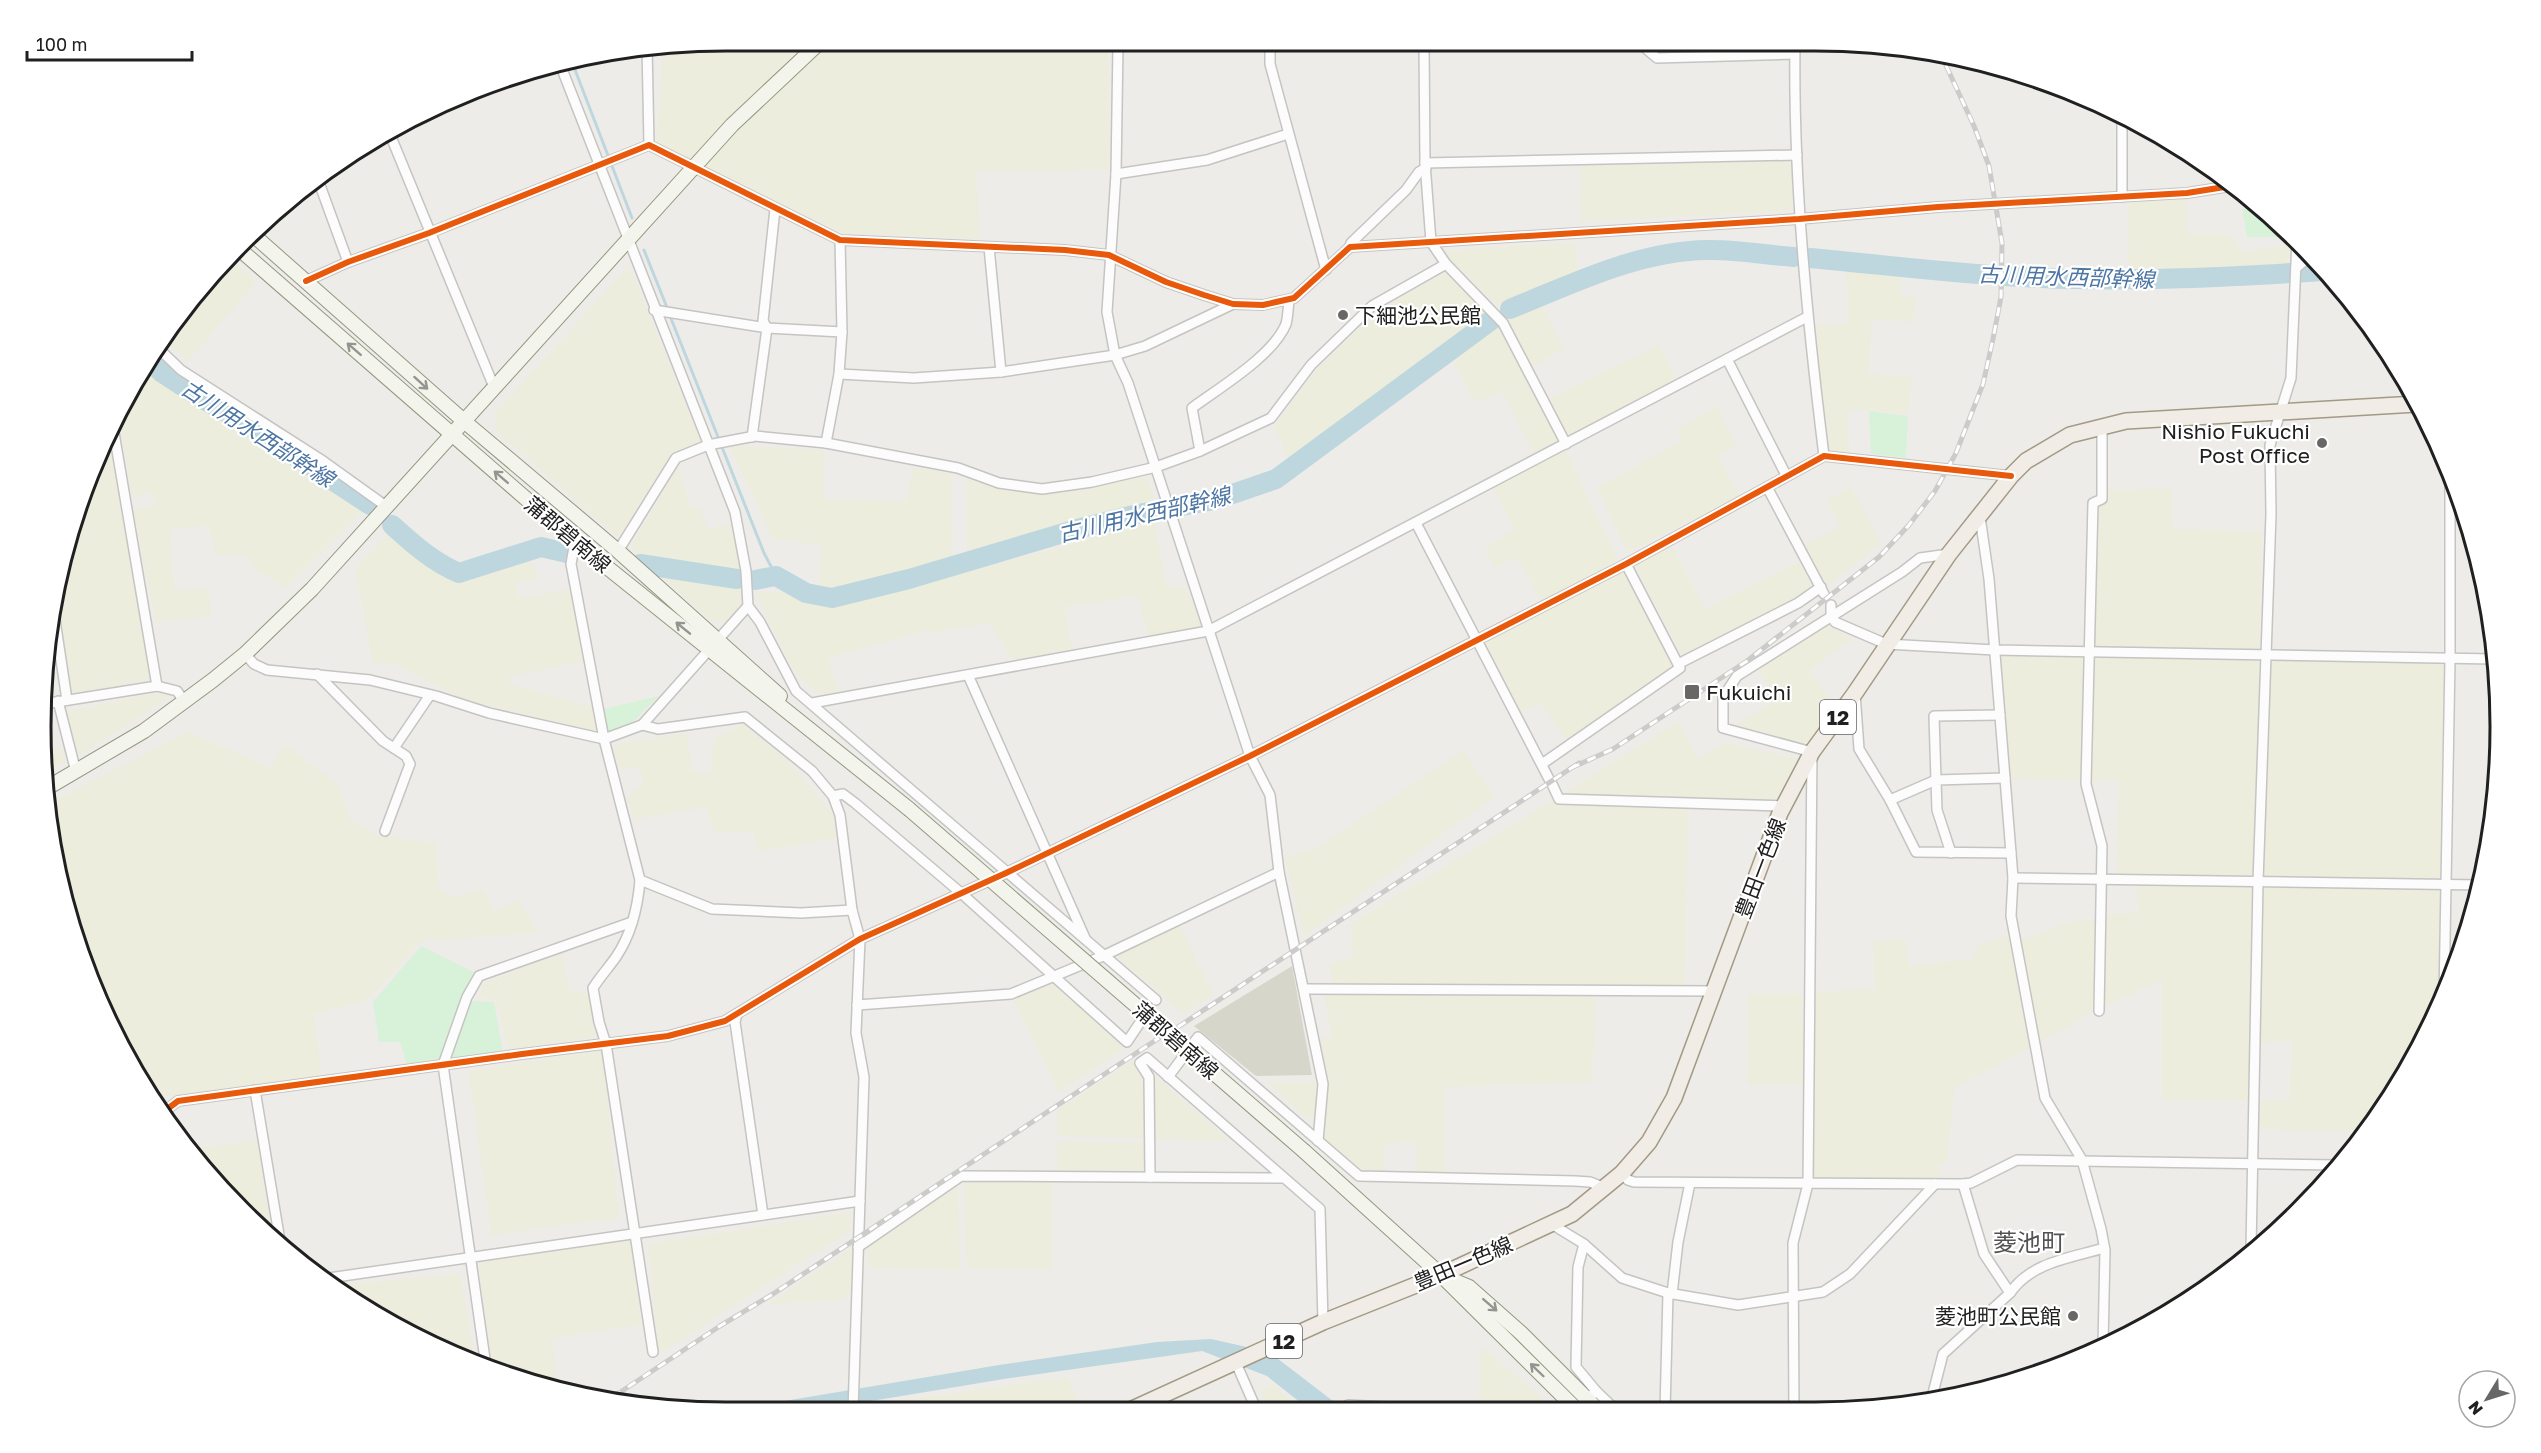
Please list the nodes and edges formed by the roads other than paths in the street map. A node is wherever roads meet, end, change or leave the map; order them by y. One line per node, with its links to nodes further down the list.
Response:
1 (811, 51): 16 (main road)
2 (1118, 51): 17 (street)
3 (1270, 51): 10 (street)
4 (1424, 51): 15 (street)
5 (1649, 51): 6 (street)
6 (1794, 54): 13 (street)
7 (647, 56): 12 (street)
8 (564, 71): 14 (street)
9 (2122, 126): 20 (street)
10 (1288, 134): 17 (street); 37 (street)
11 (392, 139): 23 (street)
12 (649, 145): 14 (street); 16 (street)
13 (1797, 155): 15 (street); 22 (street)
14 (605, 162): 23 (street); 26 (street)
15 (1425, 165): 27 (street); 29 (street)
16 (695, 168): 21 (street); 26 (main road)
17 (1116, 174): 32 (street)
18 (321, 187): 34 (street)
19 (2221, 188): 20 (street)
20 (2122, 197): 22 (street)
21 (776, 209): 25 (street); 43 (street)
22 (1799, 219): 27 (street); 42 (street)
23 (429, 233): 34 (street); 50 (street)
24 (259, 240): 38 (main road, 蒲郡碧南線)
25 (840, 240): 28 (street); 44 (street)
26 (628, 241): 41 (street); 50 (main road)
27 (1431, 242): 29 (street); 35 (street)
28 (989, 247): 32 (street); 48 (street)
29 (1350, 247): 37 (street)
30 (245, 254): 55 (main road, 蒲郡碧南線, one-way to 30)
31 (2296, 254): 36 (street)
32 (1109, 255): 40 (street); 46 (street)
33 (2304, 261): 36 (street)
34 (348, 262): 38 (street)
35 (1446, 264): 59 (street); 61 (street)
36 (2296, 268): 52 (street)
37 (1326, 270): 39 (street)
38 (306, 281): 53 (main road, 蒲郡碧南線, one-way to 53)
39 (1289, 301): 40 (street); 61 (street)
40 (1233, 304): 46 (street)
41 (657, 310): 43 (street); 60 (street)
42 (1807, 317): 47 (street); 62 (street)
43 (767, 328): 44 (street); 56 (street)
44 (842, 332): 49 (street)
45 (164, 353): 68 (street)
46 (1115, 355): 48 (street); 63 (street)
47 (1727, 359): 59 (street); 64 (street)
48 (1001, 372): 49 (street)
49 (839, 374): 58 (street)
50 (494, 387): 53 (main road)
51 (2408, 404): 52 (main road, 豊田一色線 / 12)
52 (2283, 412): 54 (main road, 豊田一色線 / 12); 86 (street)
53 (465, 422): 55 (main road); 72 (main road, 蒲郡碧南線)
54 (2102, 427): 65 (main road, 豊田一色線 / 12); 84 (street)
55 (453, 436): 68 (main road); 71 (main road, 蒲郡碧南線, one-way to 55)
56 (752, 437): 58 (street); 60 (street)
57 (115, 440): 92 (street)
58 (826, 443): 63 (street)
59 (1566, 444): 70 (street)
60 (711, 445): 72 (street); 76 (street)
61 (1200, 451): 63 (street)
62 (1824, 456): 64 (street); 65 (street)
63 (1156, 467): 78 (street)
64 (1786, 475): 66 (street)
65 (2012, 476): 69 (main road, 豊田一色線 / 12)
66 (1767, 487): 74 (street); 89 (street)
67 (2450, 498): 87 (street)
68 (387, 507): 85 (main road)
69 (1980, 517): 73 (main road, 豊田一色線 / 12); 83 (street)
70 (1416, 523): 78 (street); 80 (street)
71 (578, 544): 82 (main road, 蒲郡碧南線, one-way to 71); 101 (street)
72 (618, 551): 82 (main road, 蒲郡碧南線)
73 (1949, 554): 77 (street); 81 (main road, 豊田一色線 / 12)
74 (1626, 564): 80 (street); 89 (street)
75 (1831, 605): 77 (street)
76 (748, 606): 82 (street); 98 (street)
77 (1831, 616): 81 (street); 103 (street)
78 (1208, 630): 91 (street); 104 (street)
79 (57, 639): 95 (street)
80 (1478, 639): 104 (street); 105 (street)
81 (1886, 644): 83 (street); 93 (main road, 豊田一色線 / 12)
82 (714, 645): 100 (street); 167 (main road, 蒲郡碧南線, bridge)
83 (1995, 650): 84 (street); 99 (street)
84 (2088, 651): 86 (street); 120 (street)
85 (245, 654): 90 (street); 96 (main road)
86 (2266, 654): 87 (street); 122 (street)
87 (2450, 659): 88 (street); 123 (street)
88 (2486, 659)
89 (1678, 664): 105 (street)
90 (317, 674): 94 (street); 102 (street)
91 (968, 675): 98 (street); 114 (street)
92 (157, 686): 95 (street); 96 (street)
93 (1855, 693): 103 (main road, 豊田一色線 / 12); 111 (street)
94 (430, 695): 101 (street); 102 (street)
95 (63, 700): 97 (street); 106 (street)
96 (184, 701): 106 (main road)
97 (52, 702)
98 (812, 703): 118 (street)
99 (2000, 715): 107 (street); 108 (street)
100 (642, 725): 101 (street); 110 (street)
101 (604, 739): 121 (street)
102 (394, 748): 113 (street)
103 (1812, 752): 112 (main road, 豊田一色線 / 12); 153 (street)
104 (1250, 756): 114 (street); 117 (street)
105 (1542, 764): 112 (street)
106 (76, 772): 109 (main road)
107 (2005, 778): 108 (street); 116 (street)
108 (1936, 780): 111 (street); 115 (street)
109 (53, 784)
110 (833, 796): 125 (street); 126 (street)
111 (1890, 800): 115 (street)
112 (1784, 807): 134 (main road, 豊田一色線 / 12)
113 (385, 831)
114 (1047, 853): 118 (street); 129 (street)
115 (1951, 853): 116 (street)
116 (2011, 854): 119 (street)
117 (1279, 872): 130 (street); 133 (street)
118 (1006, 873): 125 (street); 129 (street)
119 (2013, 878): 120 (street); 146 (street)
120 (2100, 879): 122 (street); 137 (street)
121 (640, 880): 126 (street); 127 (street)
122 (2258, 882): 123 (street); 147 (street)
123 (2446, 885): 124 (street); 131 (street)
124 (2471, 885)
125 (961, 893): 128 (street); 132 (street)
126 (852, 910): 128 (street)
127 (632, 922): 140 (street); 141 (street)
128 (860, 939): 136 (street); 138 (street)
129 (1086, 941): 130 (street)
130 (1103, 956): 132 (street); 135 (street)
131 (2444, 970)
132 (1056, 976): 136 (street); 139 (street)
133 (1304, 989): 134 (street); 145 (street)
134 (1714, 991): 149 (main road, 豊田一色線 / 12)
135 (1156, 1000)
136 (857, 1005): 157 (street)
137 (2099, 1011)
138 (737, 1014): 140 (street); 158 (street)
139 (1141, 1021)
140 (606, 1044): 141 (street); 161 (street)
141 (443, 1065): 143 (street); 166 (street)
142 (1168, 1077): 145 (street); 150 (street); 151 (street)
143 (255, 1090): 144 (street); 160 (street)
144 (169, 1108)
145 (1318, 1141): 156 (street)
146 (2082, 1160): 147 (street); 155 (street); 165 (street)
147 (2253, 1164): 148 (street); 162 (street)
148 (2328, 1165)
149 (1622, 1173): 152 (street); 156 (main road, 豊田一色線 / 12)
150 (1150, 1177): 151 (street); 164 (street)
151 (1283, 1178): 172 (street)
152 (1690, 1184): 153 (street); 169 (street)
153 (1808, 1184): 154 (street); 171 (street)
154 (1935, 1184): 155 (street); 171 (street)
155 (1963, 1184): 170 (street)
156 (1605, 1188): 159 (main road, 豊田一色線 / 12)
157 (860, 1201): 158 (street); 164 (street)
158 (763, 1215): 161 (street)
159 (1553, 1225): 163 (street); 167 (main road, 豊田一色線 / 12)
160 (278, 1232)
161 (634, 1234): 166 (street); 174 (street)
162 (2251, 1241)
163 (1584, 1244): 169 (street); 178 (street)
164 (858, 1247): 179 (street)
165 (2104, 1248): 170 (street); 173 (street)
166 (471, 1256): 168 (street); 175 (street)
167 (1441, 1275): 172 (main road, 豊田一色線 / 12); 178 (main road, 蒲郡碧南線, one-way to 178); 182 (main road, 蒲郡碧南線, one-way to 167)
168 (335, 1277)
169 (1670, 1293): 171 (street); 186 (street)
170 (2010, 1293): 177 (street)
171 (1793, 1297): 187 (street)
172 (1323, 1322): 176 (main road, 豊田一色線 / 12)
173 (2103, 1337)
174 (653, 1352)
175 (485, 1357)
176 (1236, 1363): 180 (main road, 豊田一色線 / 12); 181 (street)
177 (1934, 1391)
178 (1593, 1395): 183 (street); 184 (main road, 蒲郡碧南線); 185 (street)
179 (853, 1402)
180 (1148, 1402)
181 (1253, 1402)
182 (1569, 1402)
183 (1586, 1402)
184 (1596, 1402)
185 (1604, 1402)
186 (1665, 1402)
187 (1794, 1402)

